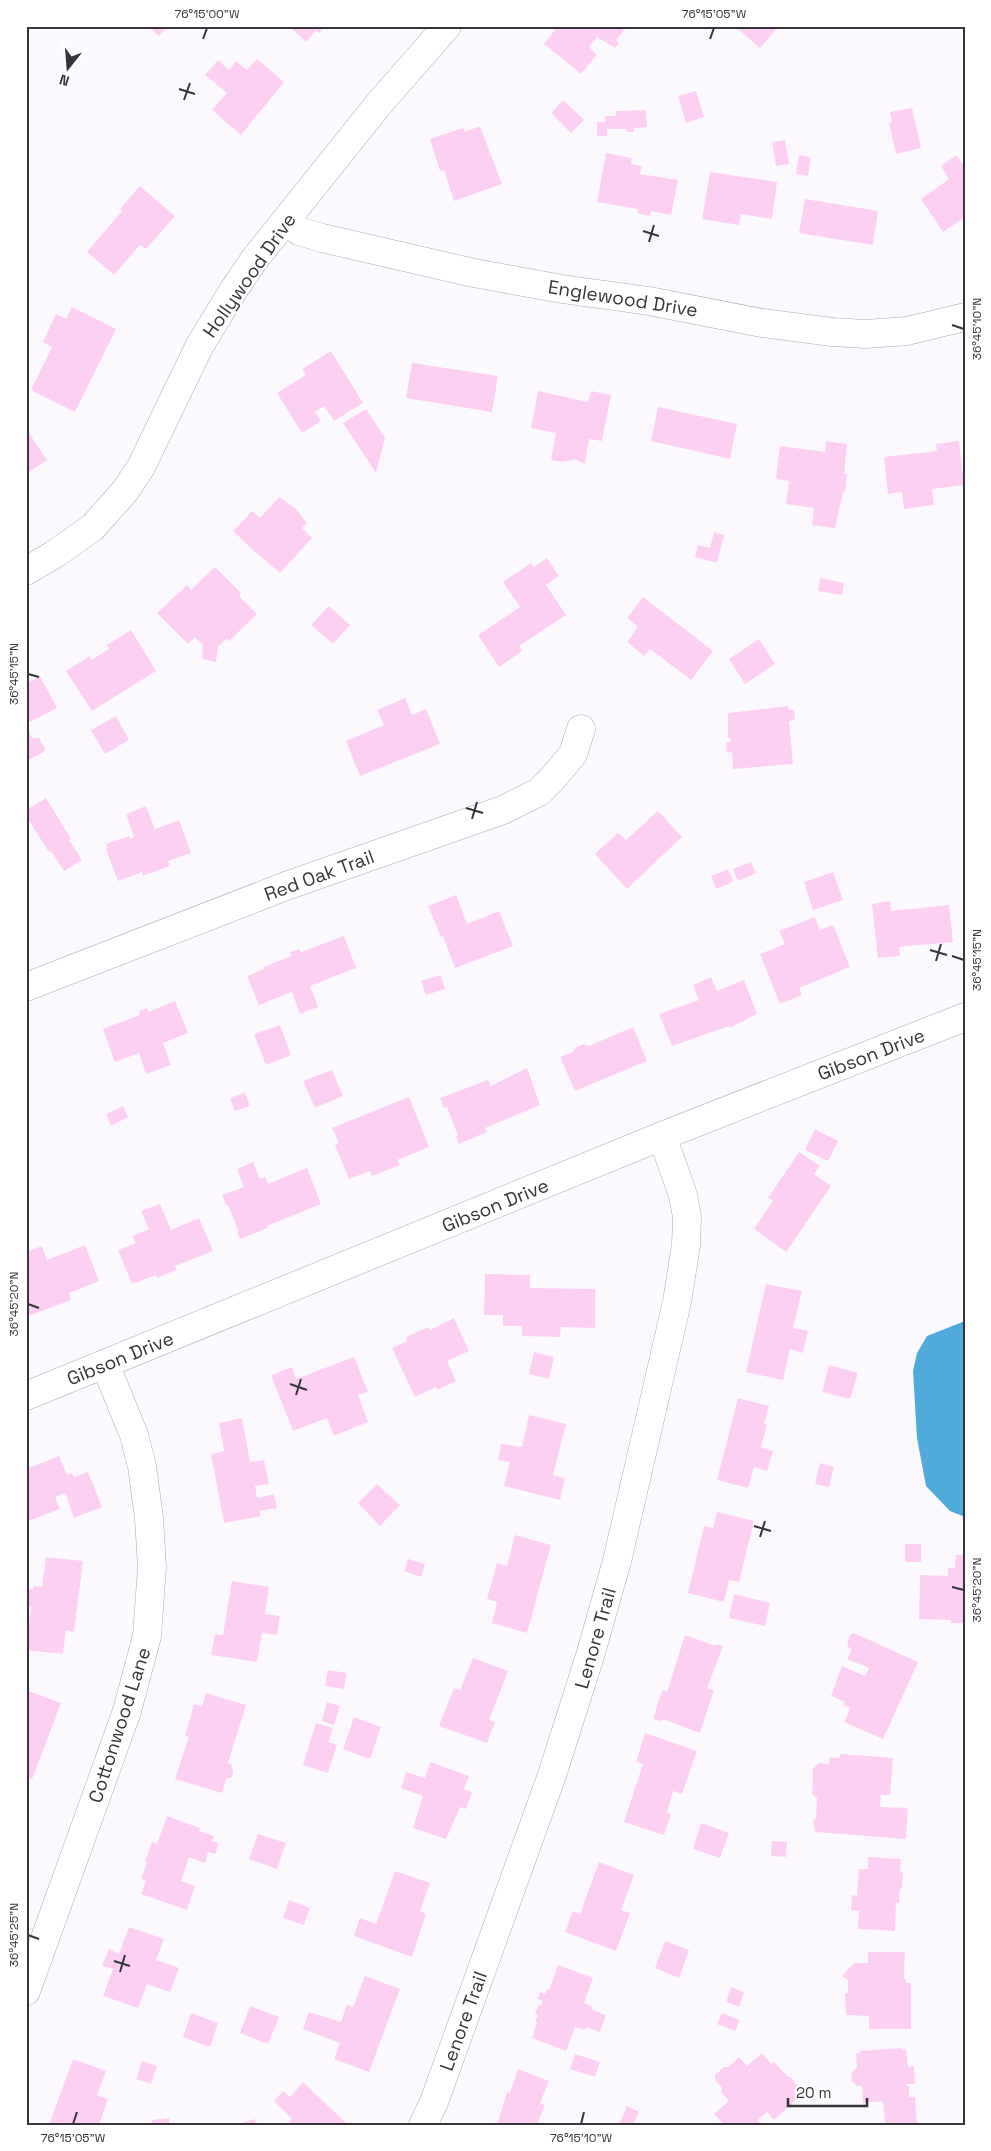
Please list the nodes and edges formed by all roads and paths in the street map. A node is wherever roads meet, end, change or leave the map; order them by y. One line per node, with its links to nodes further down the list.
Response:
1 (447, 26): 2 (street, Hollywood Drive)
2 (286, 221): 3 (street, Englewood Drive); 4 (street, Hollywood Drive)
3 (965, 316)
4 (26, 570)
5 (582, 729): 6 (street, Red Oak Trail)
6 (26, 987)
7 (965, 1017): 8 (street, Gibson Drive)
8 (662, 1136): 9 (street, Gibson Drive); 12 (street, Lenore Trail)
9 (105, 1364): 10 (street, Gibson Drive); 11 (street, Cottonwood Lane)
10 (26, 1396)
11 (26, 1991)
12 (423, 2125)

